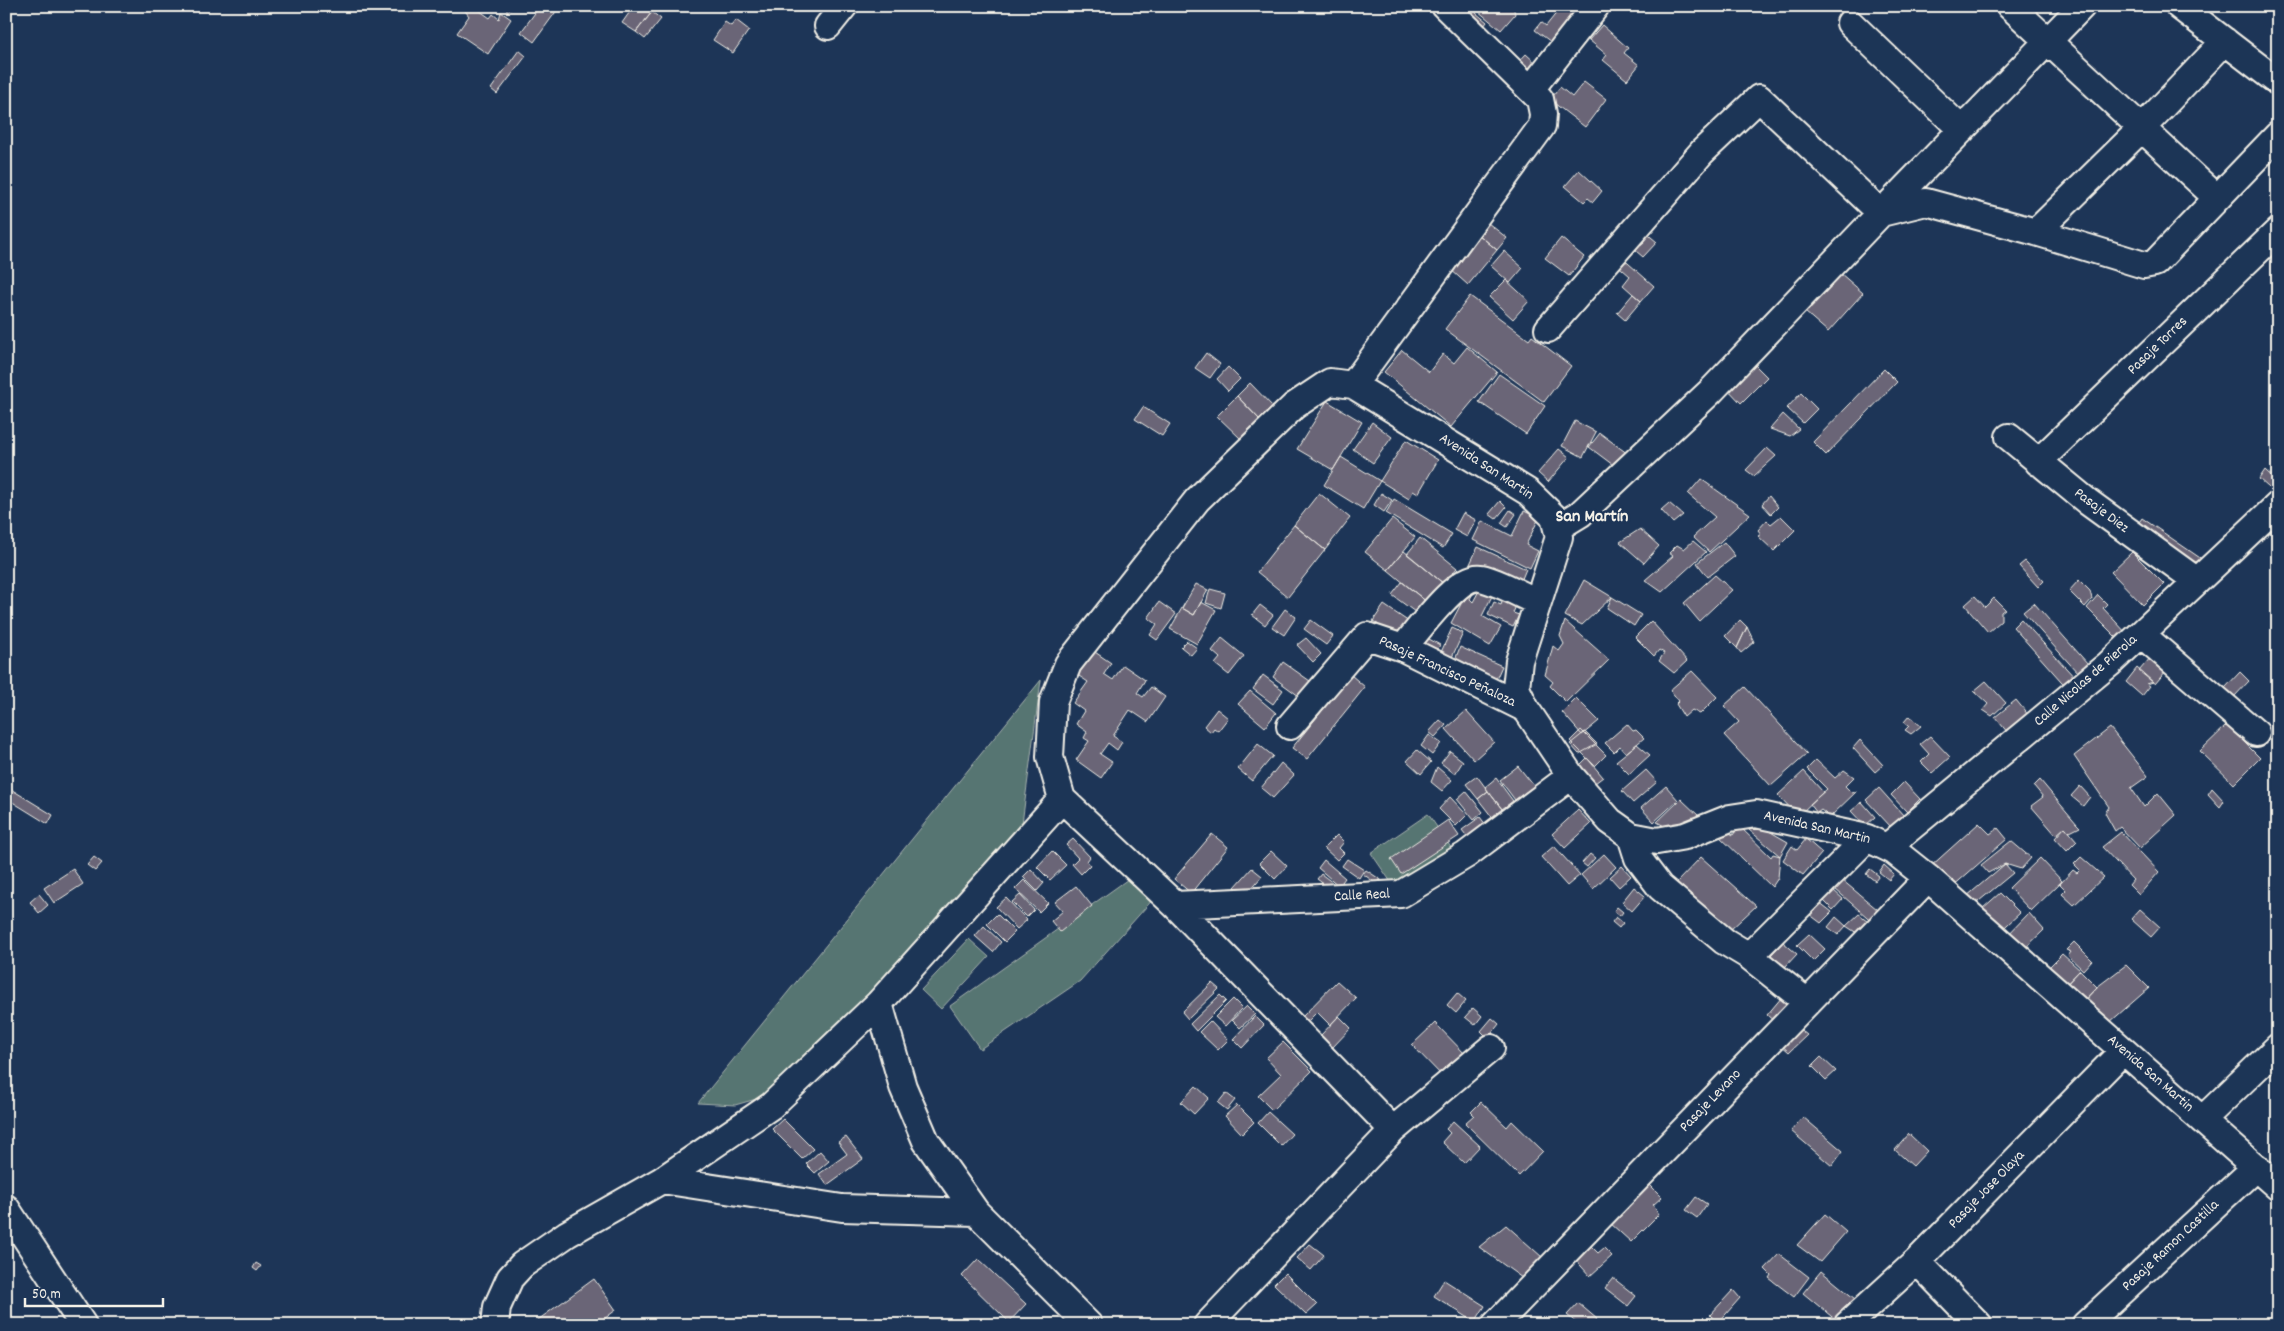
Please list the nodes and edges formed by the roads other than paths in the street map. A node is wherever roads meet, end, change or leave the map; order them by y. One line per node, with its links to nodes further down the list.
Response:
1 (1445, 6): 10 (street)
2 (1596, 6): 10 (street)
3 (2010, 6): 8 (street)
4 (2082, 6): 8 (street)
5 (2179, 6): 7 (street)
6 (1850, 23): 12 (street)
7 (2225, 41): 9 (street); 11 (street)
8 (2047, 42): 11 (street); 12 (street)
9 (2278, 82)
10 (1531, 89): 19 (street)
11 (2142, 128): 14 (street); 17 (street)
12 (1962, 130): 15 (street)
13 (2278, 135): 14 (street)
14 (2217, 198): 17 (street)
15 (1881, 213): 17 (street); 18 (street); 23 (street)
16 (2278, 230): 21 (street, Pasaje Torres)
17 (2036, 232)
18 (1548, 329)
19 (1353, 385): 23 (street, Avenida San Martin); 32 (street)
20 (2010, 437): 21 (street, Pasaje Diez)
21 (2038, 462): 24 (street, Pasaje Diez)
22 (2278, 505): 24 (street, Calle Nicolas de Pierola)
23 (1557, 528): 25 (street, Avenida San Martin)
24 (2197, 581): 26 (street, Calle Nicolas de Pierola)
25 (1538, 602): 27 (street); 28 (street, Avenida San Martin)
26 (2141, 634): 30 (street); 34 (street, Calle Nicolas de Pierola)
27 (1403, 648): 28 (street, Pasaje Francisco Peñaloza); 29 (street, Pasaje Francisco Peñaloza)
28 (1526, 709): 31 (street, Avenida San Martin)
29 (1290, 726)
30 (2256, 733)
31 (1571, 776): 33 (street, Avenida San Martin); 36 (street, Calle Real)
32 (1062, 799): 36 (street); 39 (street)
33 (1631, 836): 34 (street, Avenida San Martin); 37 (street)
34 (1877, 842): 35 (street, Avenida San Martin); 37 (street, Calle Nicolas de Pierola)
35 (1928, 878): 38 (street, Pasaje Levano); 42 (street, Avenida San Martin)
36 (1175, 905): 44 (street)
37 (1749, 956): 38 (street)
38 (1807, 1002): 55 (street, Pasaje Levano)
39 (879, 1003): 46 (street); 49 (street)
40 (2278, 1046): 43 (street)
41 (1491, 1048): 44 (street)
42 (2123, 1051): 43 (street, Avenida San Martin); 50 (street, Pasaje Jose Olaya)
43 (2202, 1120): 45 (street, Avenida San Martin)
44 (1393, 1130): 54 (street)
45 (2256, 1167): 47 (street, Avenida San Martin); 58 (street, Pasaje Ramon Castilla)
46 (662, 1180): 49 (street); 52 (street)
47 (2278, 1187)
48 (6, 1208): 51 (street)
49 (976, 1212): 53 (street)
50 (1917, 1261): 56 (street, Pasaje Jose Olaya); 57 (street)
51 (83, 1325)
52 (495, 1325)
53 (1089, 1325)
54 (1207, 1325)
55 (1495, 1325)
56 (1847, 1325)
57 (1979, 1325)
58 (2085, 1325)

